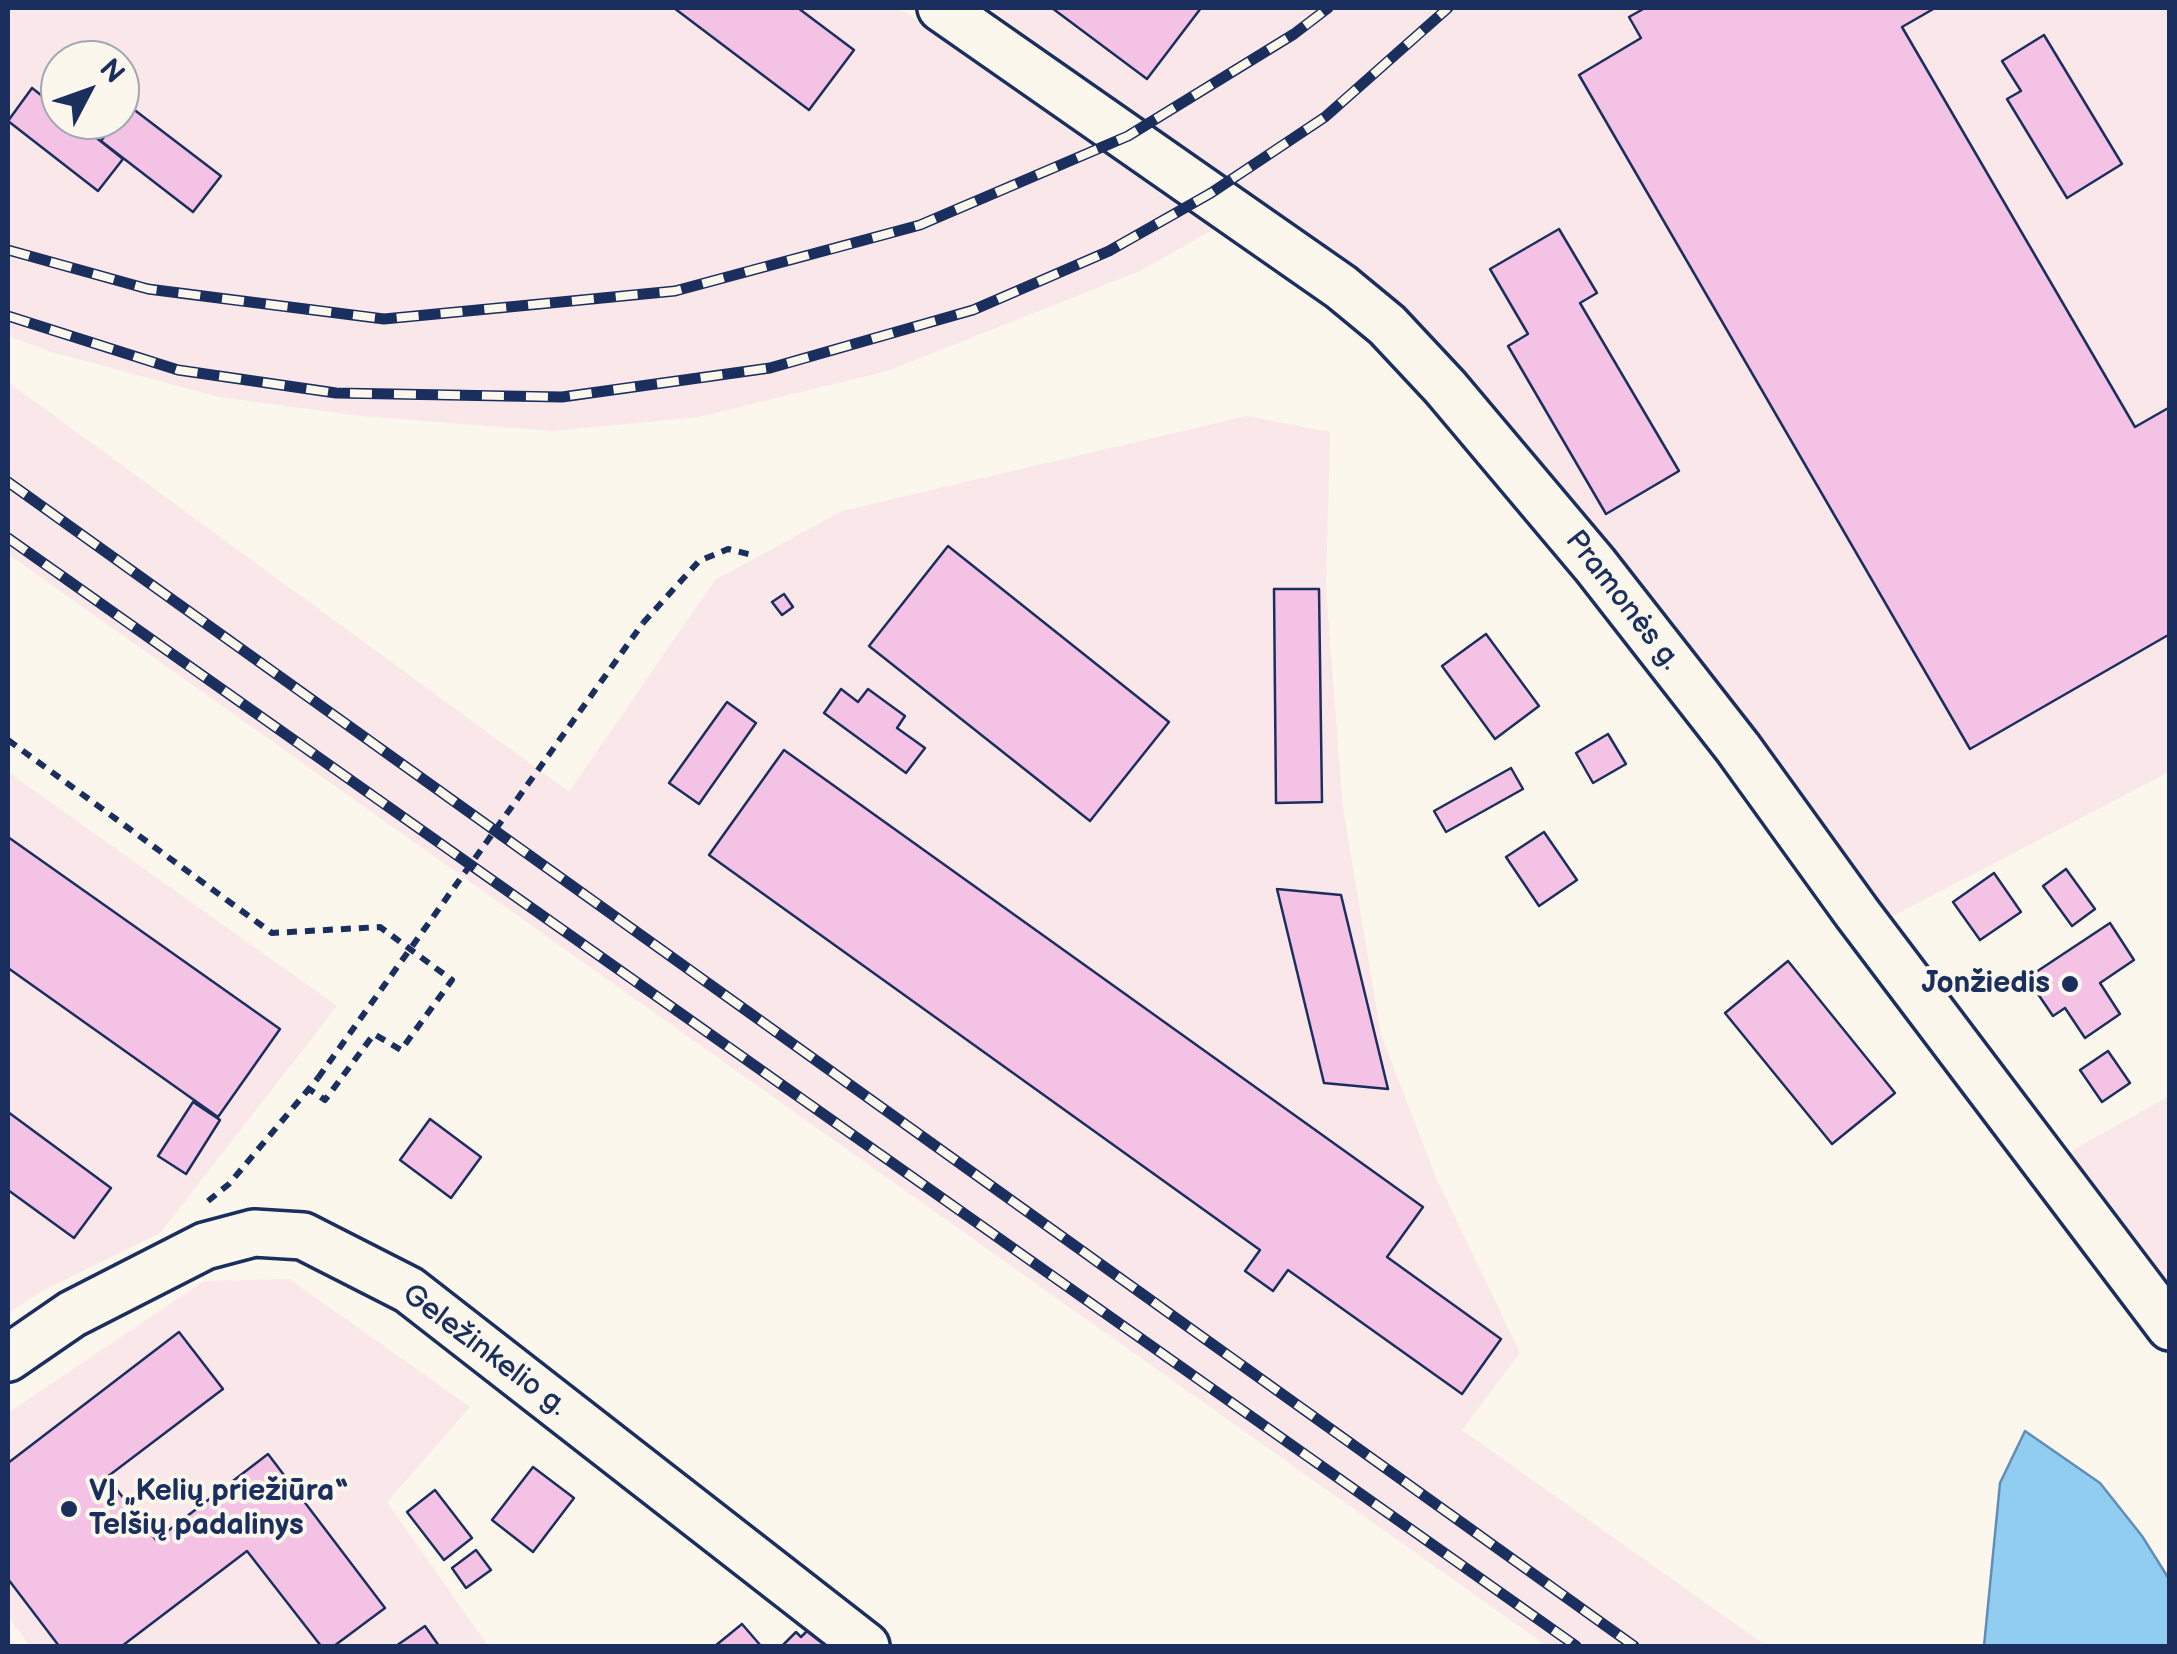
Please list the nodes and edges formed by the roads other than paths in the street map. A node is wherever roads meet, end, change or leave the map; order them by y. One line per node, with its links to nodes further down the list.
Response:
1 (941, 8): 2 (street, Pramonės g.)
2 (2170, 1327)
3 (8, 1358): 4 (street, Geležinkelio g.)
4 (866, 1646)

